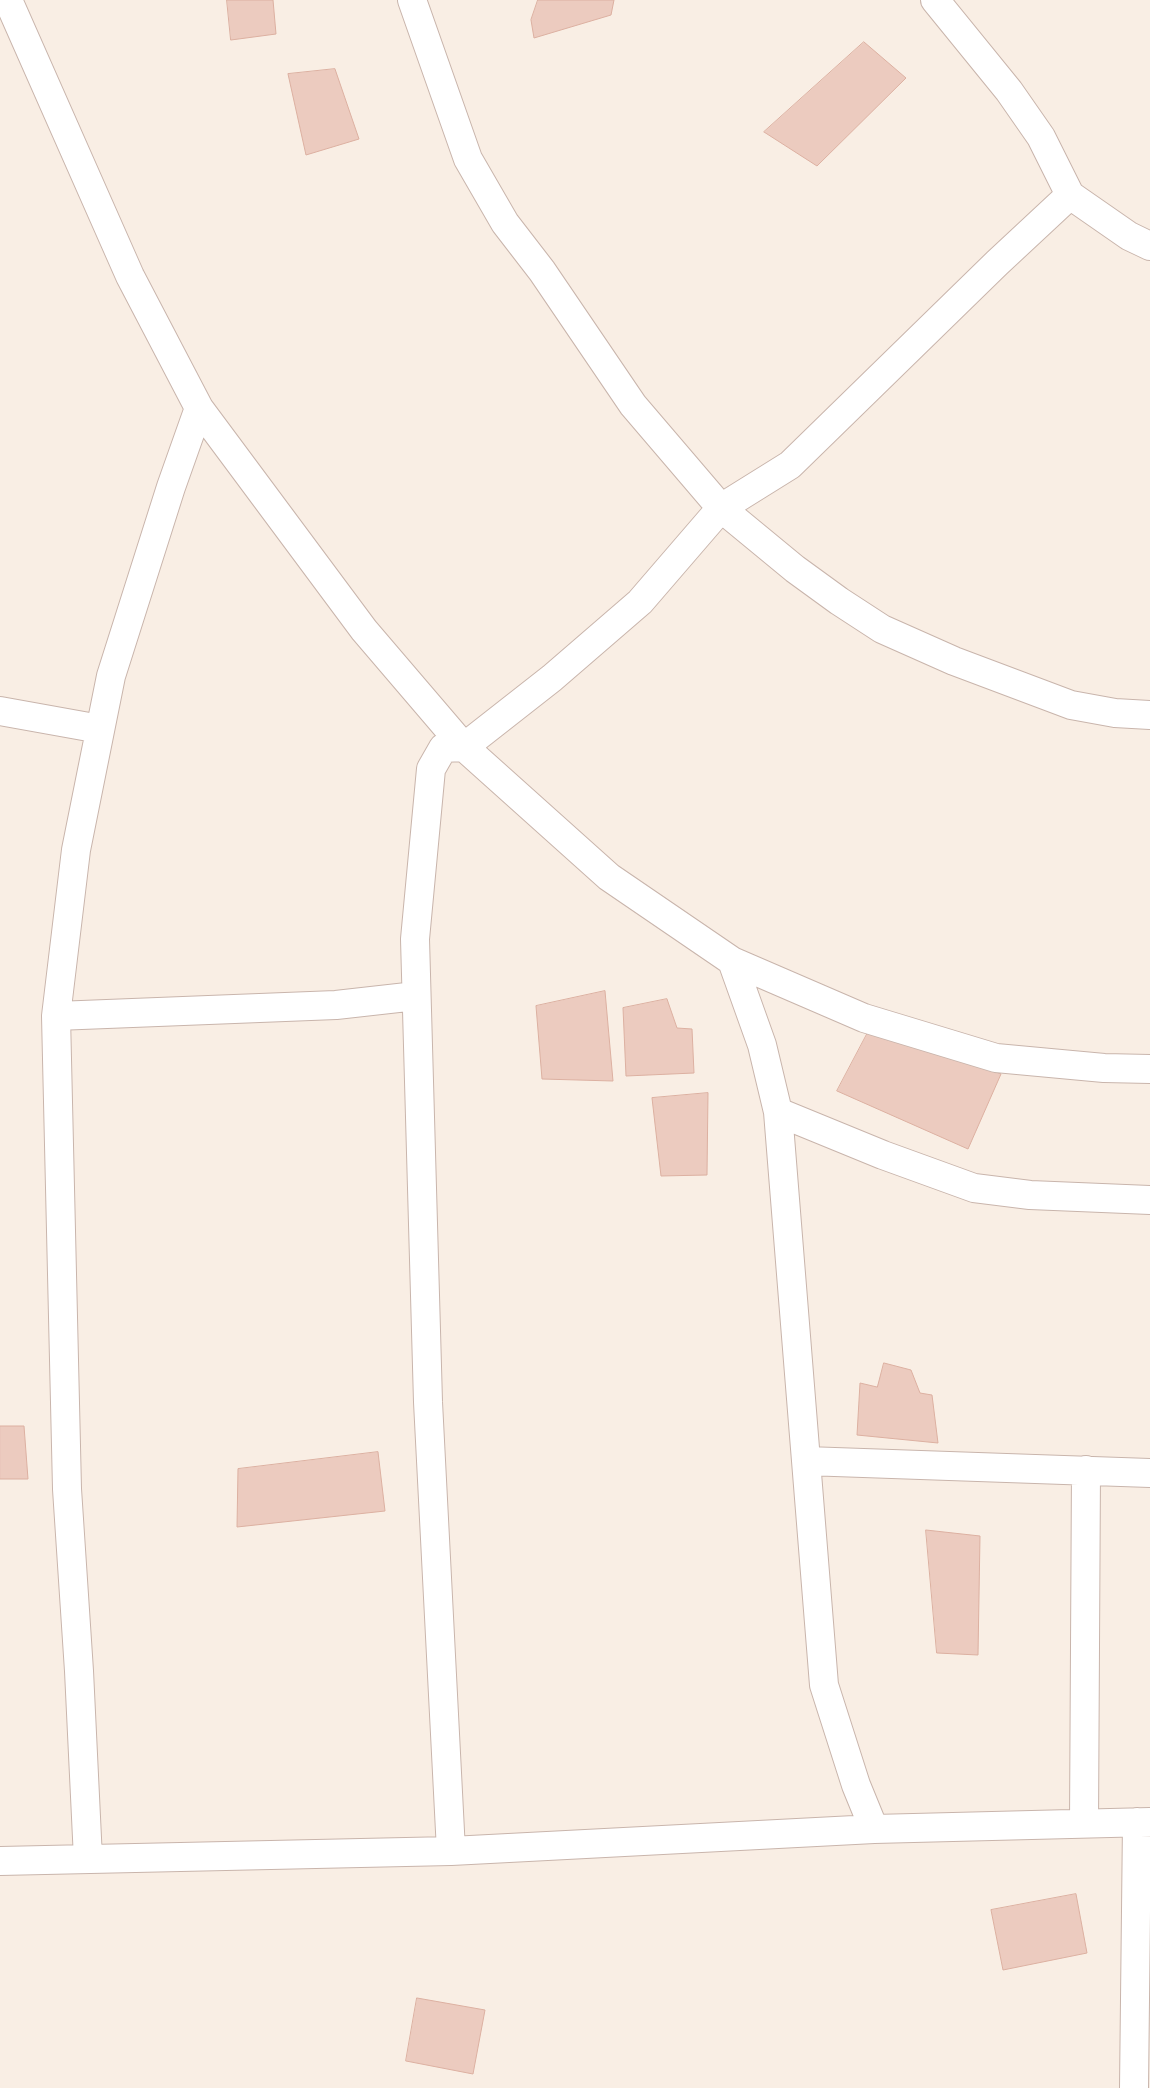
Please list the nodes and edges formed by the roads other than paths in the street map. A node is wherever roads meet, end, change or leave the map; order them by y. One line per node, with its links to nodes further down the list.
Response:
1 (8, 0): 6 (street)
2 (412, 0): 7 (street)
3 (935, 0): 4 (street)
4 (1070, 195): 5 (street); 7 (street)
5 (1150, 246)
6 (199, 408): 10 (street); 11 (street)
7 (721, 508): 9 (street); 11 (street)
8 (0, 711): 10 (street)
9 (1150, 715)
10 (100, 729): 14 (street)
11 (464, 747): 12 (street); 13 (street)
12 (732, 961): 15 (street); 16 (street)
13 (416, 996): 14 (street); 24 (street)
14 (56, 1016): 25 (street)
15 (1150, 1069)
16 (778, 1112): 17 (street); 18 (street)
17 (1150, 1200)
18 (806, 1461): 19 (street); 23 (street)
19 (1086, 1470): 20 (street); 22 (street)
20 (1150, 1473)
21 (1144, 1822): 22 (street); 27 (street)
22 (1084, 1823): 23 (street)
23 (874, 1829): 24 (street)
24 (451, 1851): 25 (street)
25 (88, 1859): 26 (street)
26 (0, 1862)
27 (1134, 2088)

